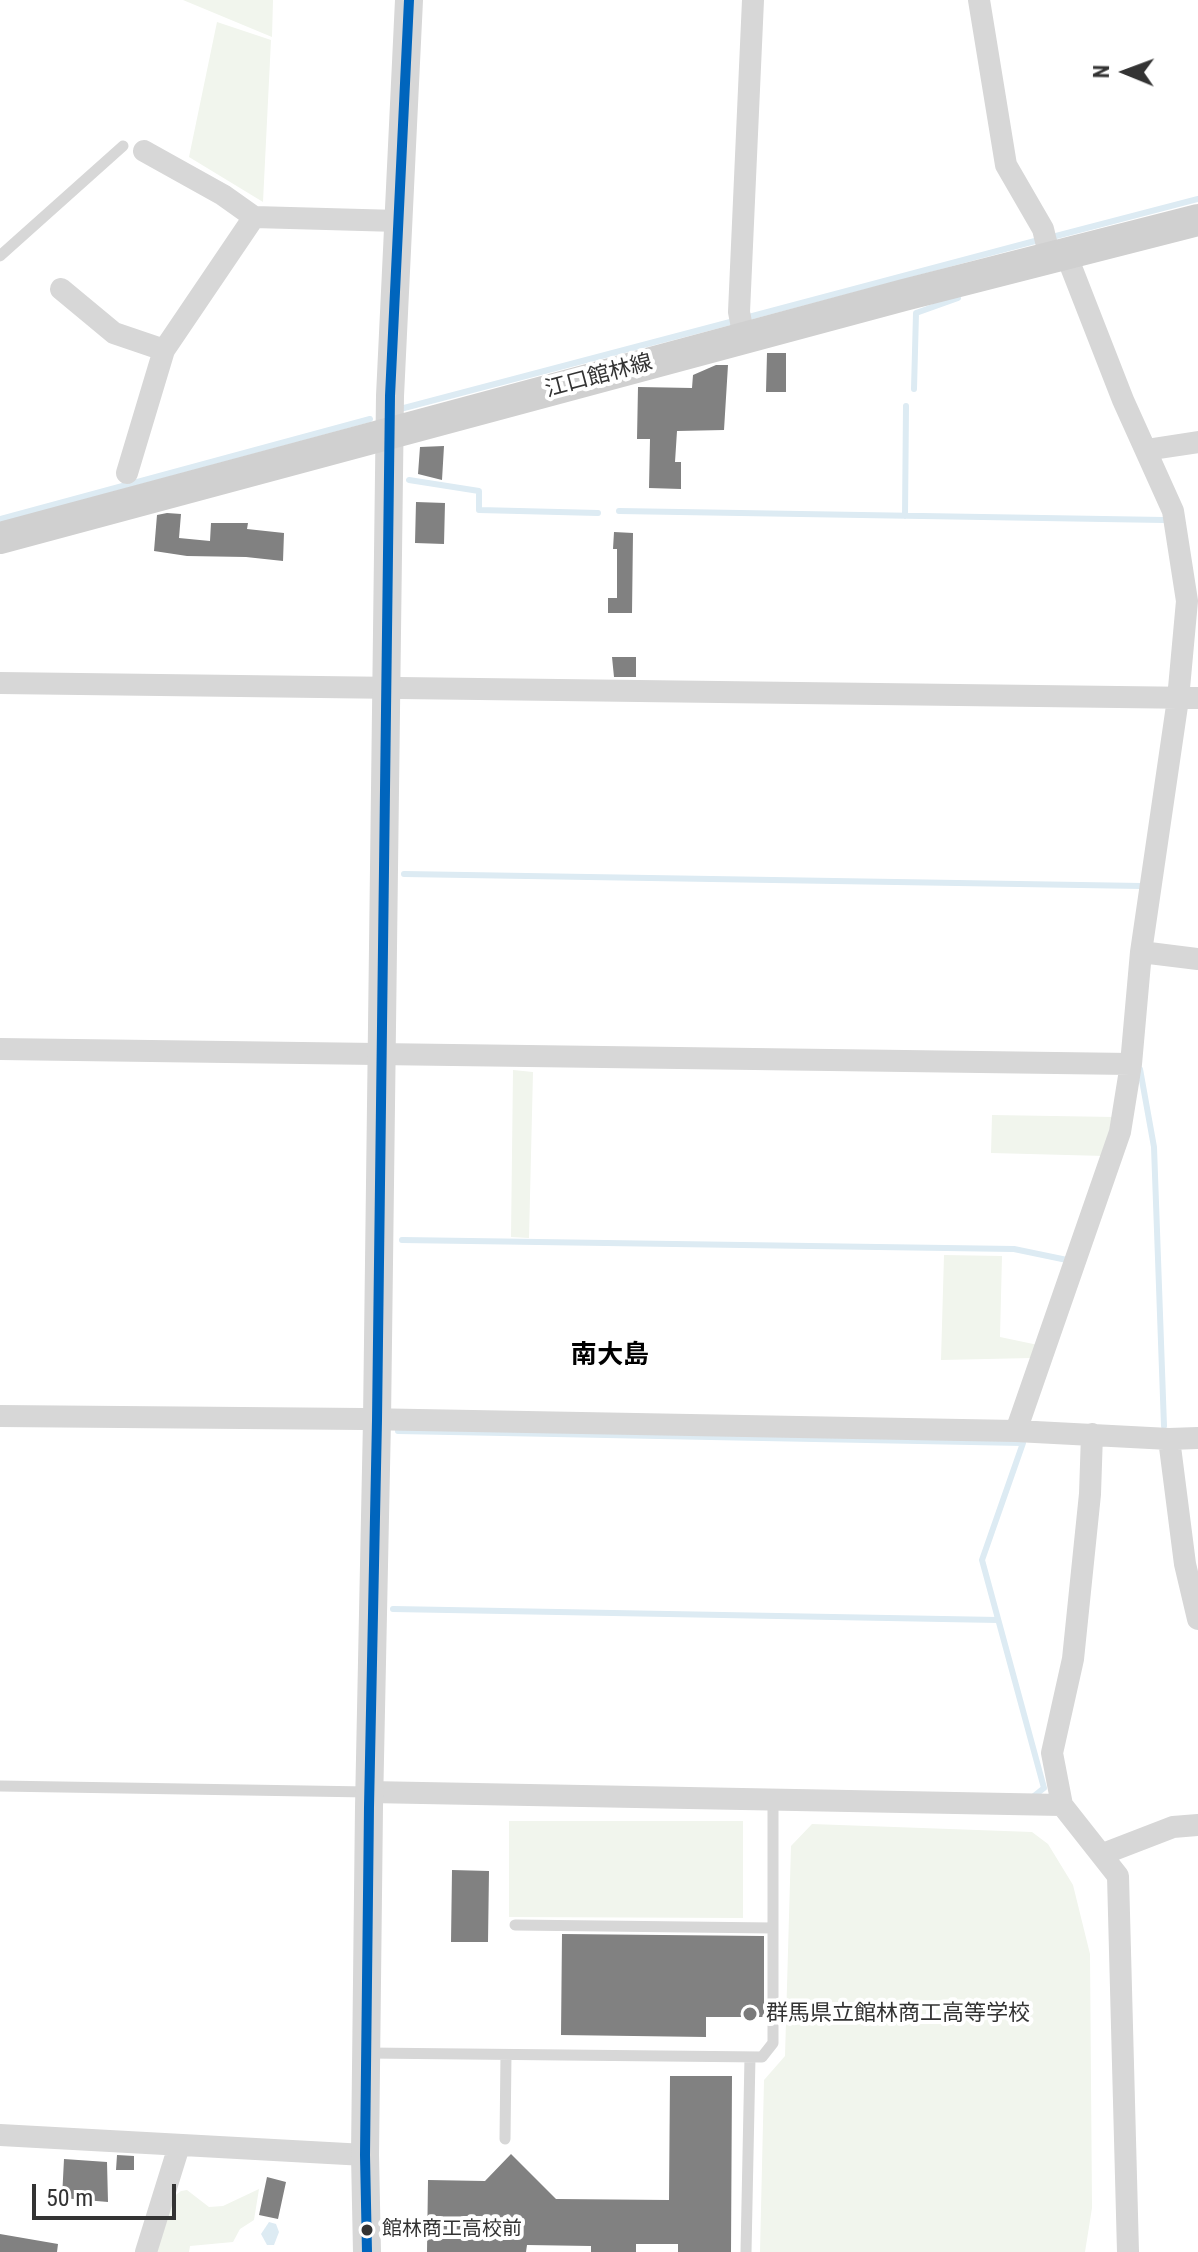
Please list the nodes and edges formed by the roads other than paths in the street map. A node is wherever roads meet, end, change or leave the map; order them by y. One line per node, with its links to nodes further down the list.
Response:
1 (409, 0): 7 (street)
2 (753, 0): 11 (street)
3 (979, 0): 9 (street)
4 (133, 148): 5 (street); 8 (lane)
5 (254, 217): 7 (street); 12 (street)
6 (1198, 220): 9 (main road, 江口館林線)
7 (398, 221): 13 (street)
8 (0, 256)
9 (1058, 256): 11 (main road, 江口館林線); 15 (street)
10 (61, 289): 12 (street)
11 (744, 338): 13 (main road, 江口館林線)
12 (164, 350): 16 (street)
13 (389, 435): 17 (main road, 江口館林線); 19 (street)
14 (1198, 442): 15 (street)
15 (1146, 450): 20 (street)
16 (127, 473)
17 (0, 538)
18 (0, 683): 19 (street)
19 (386, 688): 20 (street); 24 (street)
20 (1188, 698): 21 (street)
21 (1141, 952): 22 (street); 25 (street)
22 (1198, 959)
23 (0, 1049): 24 (street)
24 (380, 1054): 25 (street); 27 (street)
25 (1131, 1064): 28 (street)
26 (0, 1416): 27 (street)
27 (377, 1420): 28 (street); 34 (street)
28 (1016, 1431): 29 (street)
29 (1092, 1434): 31 (street); 36 (street)
30 (1198, 1437): 31 (street)
31 (1169, 1439): 32 (street)
32 (1198, 1619)
33 (0, 1786): 34 (lane)
34 (369, 1792): 35 (street); 41 (street)
35 (773, 1801): 36 (street); 40 (lane)
36 (1062, 1805): 38 (street)
37 (1198, 1825): 38 (street)
38 (1103, 1854): 51 (street)
39 (515, 1925): 40 (lane)
40 (773, 1928): 43 (lane)
41 (367, 2053): 42 (lane); 47 (street)
42 (506, 2055): 43 (lane); 45 (lane)
43 (750, 2057): 50 (lane)
44 (0, 2135): 46 (street)
45 (505, 2139)
46 (179, 2146): 47 (street); 48 (street)
47 (365, 2155): 49 (street)
48 (146, 2252)
49 (367, 2252)
50 (746, 2252)
51 (1128, 2252)

